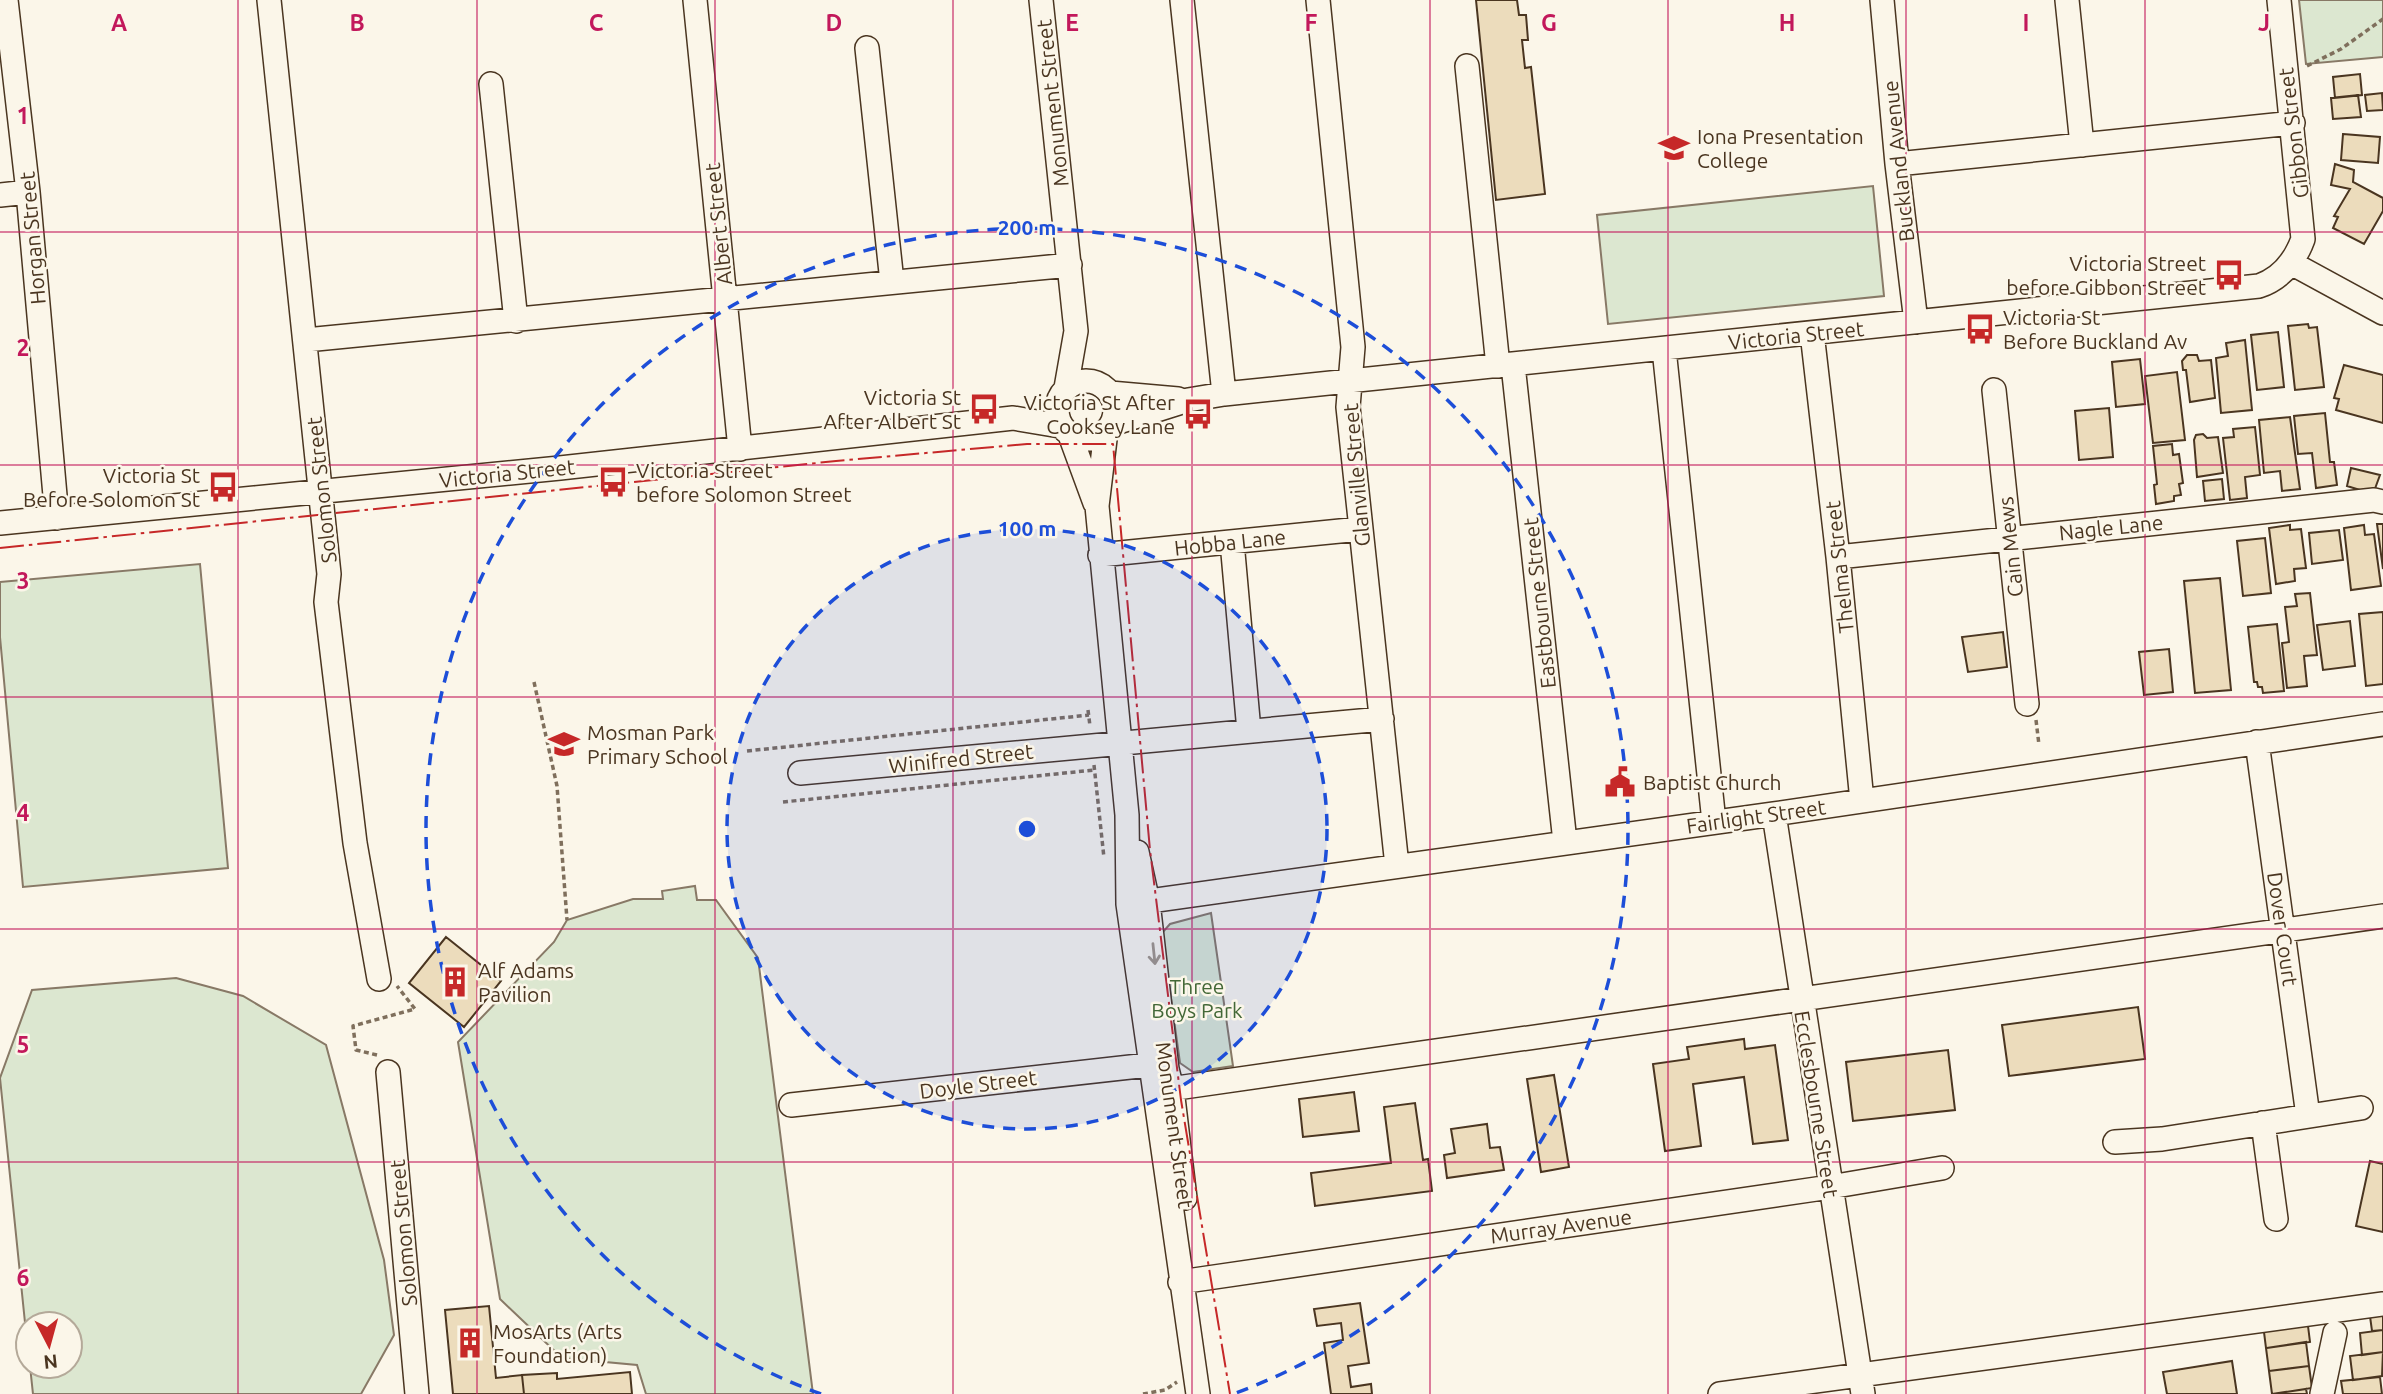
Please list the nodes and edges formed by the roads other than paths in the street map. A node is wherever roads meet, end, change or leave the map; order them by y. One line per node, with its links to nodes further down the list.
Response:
1 (6, 0): 16 (street, Horgan Street)
2 (269, 0): 27 (street, Solomon Street)
3 (695, 0): 21 (street, Albert Street)
4 (1041, 0): 19 (street, Monument Street)
5 (1182, 0): 34 (street)
6 (1318, 0): 30 (street, Glanville Street)
7 (1882, 0): 15 (street, Buckland Avenue)
8 (2067, 0): 14 (street)
9 (2278, 0): 13 (street, Gibbon Street)
10 (867, 48): 20 (street)
11 (1467, 66): 29 (street, Eastbourne Street)
12 (491, 84): 23 (street)
13 (2293, 123): 14 (street); 18 (street, Gibbon Street)
14 (2082, 145): 15 (street)
15 (1897, 164): 24 (street, Buckland Avenue)
16 (28, 192): 17 (street); 43 (street, Horgan Street)
17 (0, 195)
18 (2291, 263): 22 (street); 24 (street, Victoria Street)
19 (1070, 265): 20 (street); 25 (street, Monument Street)
20 (892, 282): 21 (street)
21 (726, 299): 23 (street); 39 (street, Albert Street)
22 (2383, 313)
23 (516, 321): 27 (street)
24 (1916, 322): 26 (street, Victoria Street)
25 (1076, 331): 31 (street, Monument Street); 33 (street, Monument Street)
26 (1812, 333): 28 (street, Victoria Street); 49 (street, Thelma Street)
27 (306, 340): 40 (street, Solomon Street)
28 (1664, 348): 29 (street, Victoria Street); 59 (street)
29 (1505, 366): 30 (street, Victoria Street); 60 (street, Eastbourne Street)
30 (1350, 381): 34 (street, Victoria Street); 45 (street, Glanville Street)
31 (1105, 388): 33 (street); 35 (street, Victoria Street); 37 (street)
32 (1994, 390): 46 (street, Cain Mews)
33 (1062, 394): 36 (street, Victoria Street); 38 (street)
34 (1224, 394): 35 (street, Victoria Street)
35 (1188, 400): 37 (street, Victoria Street)
36 (1013, 418): 38 (street, Victoria Street); 39 (street, Victoria Street)
37 (1109, 427): 38 (street); 42 (street, Monument Street)
38 (1065, 431): 42 (street, Monument Street)
39 (740, 449): 40 (street, Victoria Street)
40 (321, 492): 43 (street, Victoria Street); 65 (street, Solomon Street)
41 (2383, 502): 46 (street, Nagle Lane)
42 (1097, 506): 48 (street, Monument Street)
43 (57, 518): 44 (street, Victoria Street)
44 (0, 523)
45 (1360, 529): 47 (street, Hobba Lane); 51 (street, Glanville Street)
46 (2008, 538): 49 (street, Nagle Lane); 50 (street, Cain Mews)
47 (1232, 542): 48 (street, Hobba Lane); 53 (street)
48 (1100, 555): 54 (street, Monument Street)
49 (1838, 557): 57 (street, Thelma Street)
50 (2027, 704)
51 (1382, 719): 53 (street, Winifred Street); 61 (street, Glanville Street)
52 (2383, 724): 55 (street, Fairlight Street)
53 (1249, 731): 54 (street, Winifred Street)
54 (1121, 742): 56 (street, Winifred Street); 62 (street, Monument Street)
55 (2256, 742): 57 (street, Fairlight Street); 64 (street, Dover Court)
56 (800, 774)
57 (1862, 801): 58 (street, Fairlight Street)
58 (1774, 814): 59 (street, Fairlight Street); 66 (street, Ecclesbourne Street)
59 (1714, 822): 60 (street, Fairlight Street)
60 (1564, 842): 61 (street, Fairlight Street)
61 (1397, 866): 62 (street, Fairlight Street)
62 (1138, 903): 67 (street, Monument Street)
63 (2383, 916): 64 (street)
64 (2283, 931): 66 (street); 72 (street, Dover Court)
65 (379, 979)
66 (1801, 999): 69 (street); 76 (street, Ecclesbourne Street)
67 (1159, 1063): 69 (street, Monument Street); 70 (street, Doyle Street)
68 (388, 1072): 82 (street, Solomon Street)
69 (1164, 1090): 78 (street, Monument Street)
70 (791, 1105)
71 (2361, 1108): 72 (street)
72 (2308, 1116): 73 (street)
73 (2263, 1123): 74 (street); 77 (street)
74 (2115, 1142)
75 (1941, 1168): 76 (street, Murray Avenue)
76 (1830, 1187): 78 (street, Murray Avenue); 81 (street, Ecclesbourne Street)
77 (2276, 1219)
78 (1188, 1281): 83 (street, Monument Street); 84 (street, Monument Street)
79 (2383, 1304): 81 (street)
80 (2336, 1333): 86 (street)
81 (1861, 1384): 85 (street)
82 (417, 1394)
83 (1198, 1394)
84 (1214, 1394)
85 (1720, 1394)
86 (2322, 1394)

